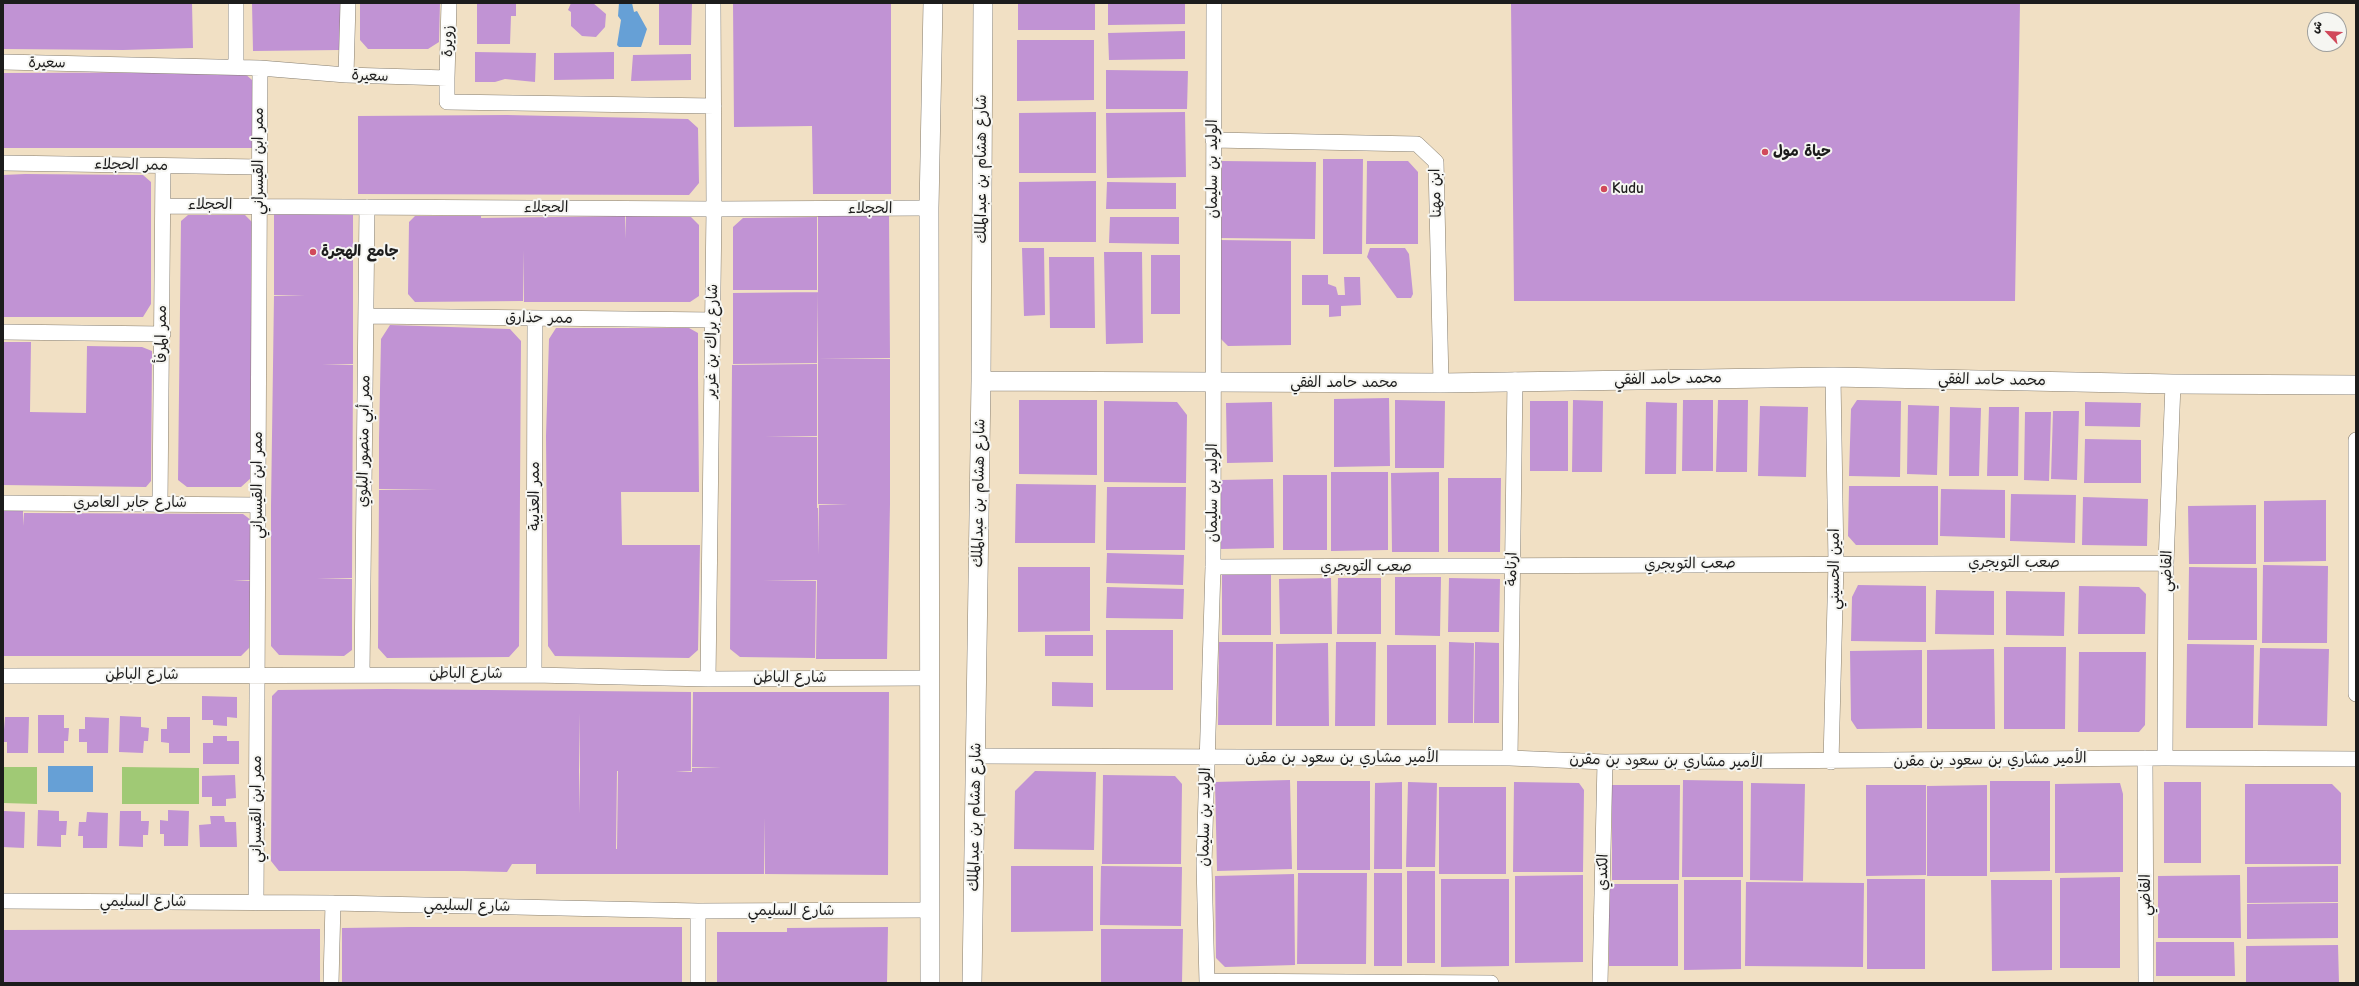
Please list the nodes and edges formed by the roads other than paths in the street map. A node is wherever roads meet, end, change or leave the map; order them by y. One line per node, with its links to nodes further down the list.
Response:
1 (236, 3): 9 (street)
2 (348, 3): 11 (street)
3 (449, 3): 12 (street, زويرة)
4 (713, 3): 13 (street, شارع براك بن غرير)
5 (933, 3): 21 (street)
6 (983, 3): 30 (street, شارع هشام بن عبدالملك)
7 (1214, 3): 14 (street, الوليد بن سليمان)
8 (3, 62): 9 (street, سعيرة)
9 (236, 67): 10 (street, سعيرة)
10 (260, 68): 11 (street, سعيرة); 17 (street, ممر ابن القيسراني)
11 (346, 75): 12 (street, سعيرة)
12 (447, 78): 13 (street)
13 (714, 106): 22 (street, شارع براك بن غرير)
14 (1213, 140): 31 (street, ابن مهنا); 32 (street, الوليد بن سليمان)
15 (3, 163): 16 (street, ممر الحجلاء)
16 (163, 166): 17 (street, ممر الحجلاء); 19 (street, ممر المرفأ)
17 (259, 167): 18 (street, ممر ابن القيسراني)
18 (259, 205): 19 (street, الحجلاء); 20 (street, الحجلاء); 38 (street, ممر ابن القيسراني)
19 (163, 206): 27 (street, ممر المرفأ)
20 (367, 207): 22 (street, الحجلاء); 23 (street, ممر أبي منصور البلوي)
21 (929, 208): 22 (street, الحجلاء); 48 (street)
22 (714, 209): 25 (street, شارع براك بن غرير)
23 (366, 316): 24 (street, ممر حذارق); 45 (street, ممر أبي منصور البلوي)
24 (535, 318): 25 (street, ممر حذارق); 46 (street, ممر العذيبة)
25 (713, 320): 49 (street, شارع براك بن غرير)
26 (3, 332): 27 (street)
27 (163, 334): 37 (street, ممر المرفأ)
28 (1833, 377): 29 (street, محمد حامد الفقي); 33 (street, محمد حامد الفقي); 39 (street, امين الحسيني)
29 (1515, 380): 31 (street, محمد حامد الفقي); 41 (street, ارتامة)
30 (981, 381): 32 (street, محمد حامد الفقي); 51 (street, شارع هشام بن عبدالملك)
31 (1441, 383): 32 (street, محمد حامد الفقي)
32 (1212, 384): 42 (street, الوليد بن سليمان)
33 (2173, 384): 34 (street, محمد حامد الفقي); 40 (street, القاضي)
34 (2356, 385)
35 (2356, 440): 43 (street)
36 (3, 503): 37 (street, شارع جابر العامري)
37 (160, 503): 38 (street, شارع جابر العامري)
38 (258, 505): 44 (street, ممر ابن القيسراني)
39 (1836, 563): 40 (street, صعب التويجري); 41 (street, صعب التويجري); 58 (street, امين الحسيني)
40 (2166, 563): 55 (street, القاضي)
41 (1512, 566): 42 (street, صعب التويجري); 53 (street, ارتامة)
42 (1213, 567): 52 (street, الوليد بن سليمان)
43 (2356, 567): 50 (street)
44 (257, 674): 45 (street, شارع الباطن); 47 (street, شارع الباطن); 60 (street, ممر ابن القيسراني)
45 (362, 674): 46 (street, شارع الباطن)
46 (534, 674): 49 (street, شارع الباطن)
47 (3, 676)
48 (928, 678): 49 (street, شارع الباطن); 62 (street)
49 (708, 679)
50 (2356, 694)
51 (976, 756): 52 (street, الأمير مشاري بن سعود بن مقرن); 68 (street, شارع هشام بن عبدالملك)
52 (1206, 758): 53 (street, الأمير مشاري بن سعود بن مقرن); 64 (street, الوليد بن سليمان)
53 (1510, 758): 57 (street, الأمير مشاري بن سعود بن مقرن)
54 (2145, 758): 55 (street, الأمير مشاري بن سعود بن مقرن); 58 (street, الأمير مشاري بن سعود بن مقرن); 71 (street, القاضي)
55 (2165, 758): 56 (street, الأمير مشاري بن سعود بن مقرن)
56 (2356, 759)
57 (1605, 762): 58 (street, الأمير مشاري بن سعود بن مقرن); 70 (street, الكندي)
58 (1831, 762)
59 (3, 901): 60 (street, شارع السليمي)
60 (256, 903): 61 (street, شارع السليمي)
61 (333, 903): 63 (street, شارع السليمي); 65 (street)
62 (931, 910): 63 (street, شارع السليمي); 67 (street)
63 (698, 911): 66 (street)
64 (1207, 982): 69 (street)
65 (331, 983)
66 (698, 983)
67 (930, 983)
68 (972, 983)
69 (1491, 983)
70 (1600, 983)
71 (2146, 983)

